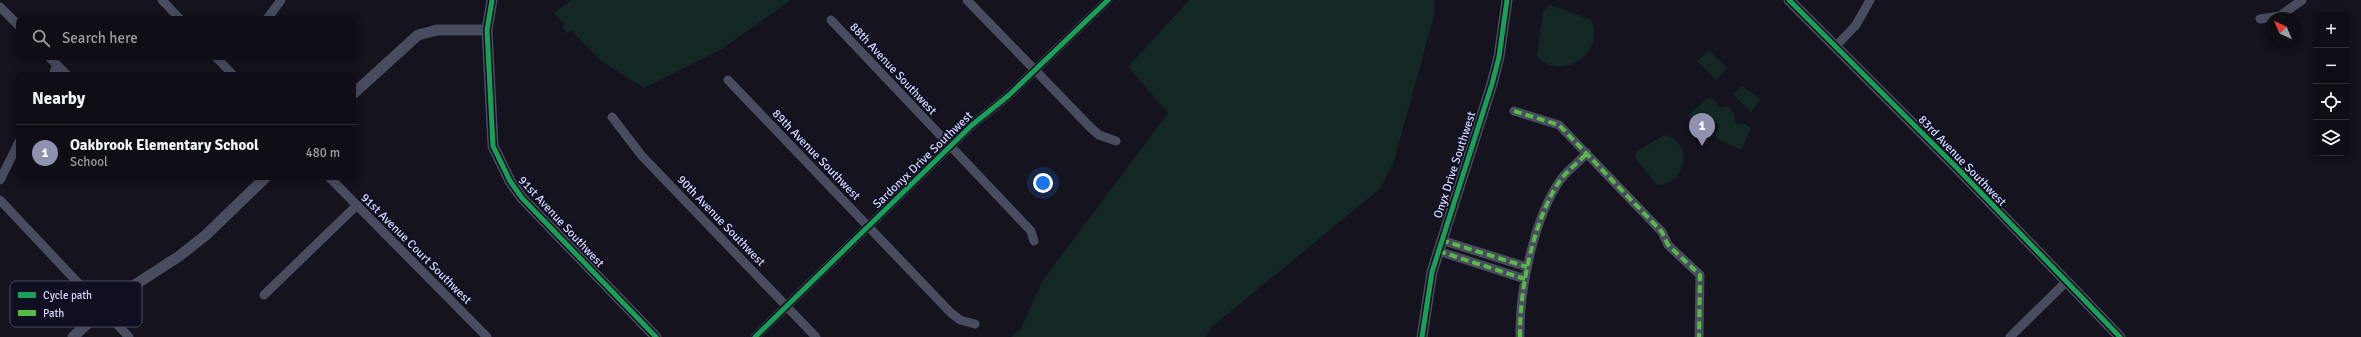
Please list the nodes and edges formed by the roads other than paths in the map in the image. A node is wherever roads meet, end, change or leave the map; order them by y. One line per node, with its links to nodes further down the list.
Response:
1 (162, 0): 11 (street)
2 (282, 0): 12 (street)
3 (492, 0): 16 (street, 91st Avenue Southwest)
4 (967, 0): 21 (street)
5 (1108, 0): 21 (street, Sardonyx Drive Southwest)
6 (1507, 0): 40 (street, Onyx Drive Southwest)
7 (1789, 0): 17 (street, 83rd Avenue Southwest)
8 (1870, 0): 17 (street)
9 (2302, 0): 13 (street)
10 (0, 7): 15 (street)
11 (177, 16)
12 (269, 16)
13 (2260, 19)
14 (831, 20): 30 (street, 88th Avenue Southwest)
15 (16, 23)
16 (487, 30): 26 (street); 54 (street, 91st Avenue Southwest)
17 (1835, 47): 45 (street, 83rd Avenue Southwest)
18 (52, 60): 20 (street)
19 (223, 60): 24 (street)
20 (57, 65): 22 (street); 23 (street)
21 (1035, 70): 29 (street); 30 (street, Sardonyx Drive Southwest)
22 (54, 72)
23 (64, 72)
24 (232, 72)
25 (728, 80): 38 (street, 89th Avenue Southwest)
26 (356, 91)
27 (1514, 111): 32 (street)
28 (612, 118): 47 (street, 90th Avenue Southwest)
29 (1116, 141)
30 (950, 147): 38 (street, Sardonyx Drive Southwest); 39 (street, 88th Avenue Southwest)
31 (16, 148): 33 (street)
32 (1587, 153): 41 (street); 59 (street)
33 (0, 180)
34 (263, 180): 44 (street)
35 (332, 180): 37 (street, 91st Avenue Court Southwest)
36 (0, 200): 43 (street)
37 (356, 206): 46 (street); 53 (street, 91st Avenue Court Southwest)
38 (869, 227): 47 (street, Sardonyx Drive Southwest); 48 (street, 89th Avenue Southwest)
39 (1034, 241)
40 (1440, 245): 41 (street); 42 (street); 57 (street, Onyx Drive Southwest)
41 (1527, 267): 42 (street)
42 (1525, 279): 58 (street)
43 (76, 281)
44 (141, 281)
45 (2066, 282): 60 (street); 61 (street, 83rd Avenue Southwest)
46 (264, 294)
47 (787, 306): 55 (street, Sardonyx Drive Southwest); 56 (street, 90th Avenue Southwest)
48 (975, 324)
49 (83, 327): 51 (street)
50 (119, 327): 52 (street)
51 (73, 337)
52 (129, 337)
53 (487, 337)
54 (656, 337)
55 (755, 337)
56 (816, 337)
57 (1422, 337)
58 (1520, 337)
59 (1699, 337)
60 (2010, 337)
61 (2120, 337)

